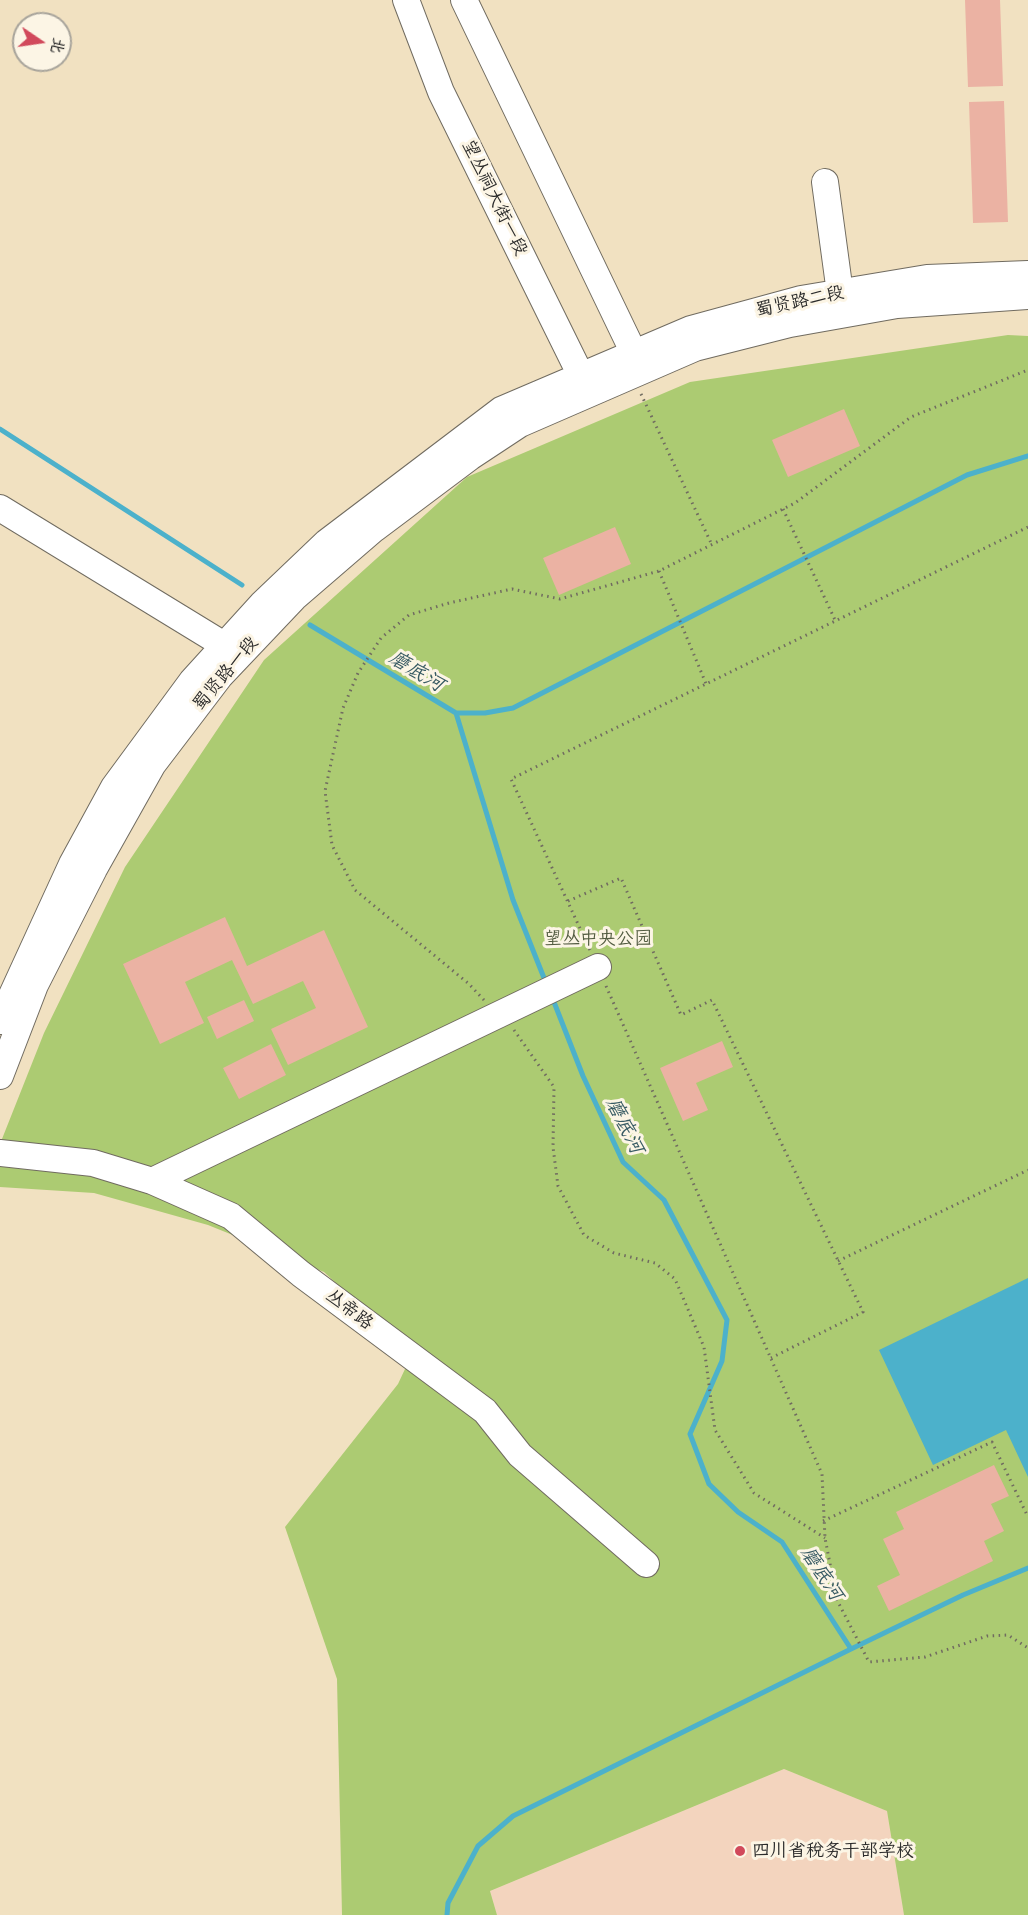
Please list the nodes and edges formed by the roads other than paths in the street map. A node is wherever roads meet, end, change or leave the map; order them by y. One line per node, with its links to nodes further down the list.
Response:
1 (406, 0): 8 (street, 望丛祠大街一段)
2 (464, 0): 7 (street)
3 (825, 182): 5 (street)
4 (1028, 274): 5 (street, 蜀贤路二段)
5 (840, 293): 7 (street, 蜀贤路二段)
6 (1028, 296): 7 (street, 蜀贤路二段)
7 (637, 367): 8 (street, 蜀贤路二段)
8 (586, 385): 10 (street, 蜀贤路一段); 13 (street, 蜀贤路一段)
9 (0, 508): 10 (street)
10 (224, 645): 12 (street, 蜀贤路一段)
11 (598, 967): 15 (street)
12 (0, 1021)
13 (0, 1076)
14 (0, 1153): 15 (street, 丛帝路)
15 (152, 1180): 16 (street, 丛帝路)
16 (646, 1564)

